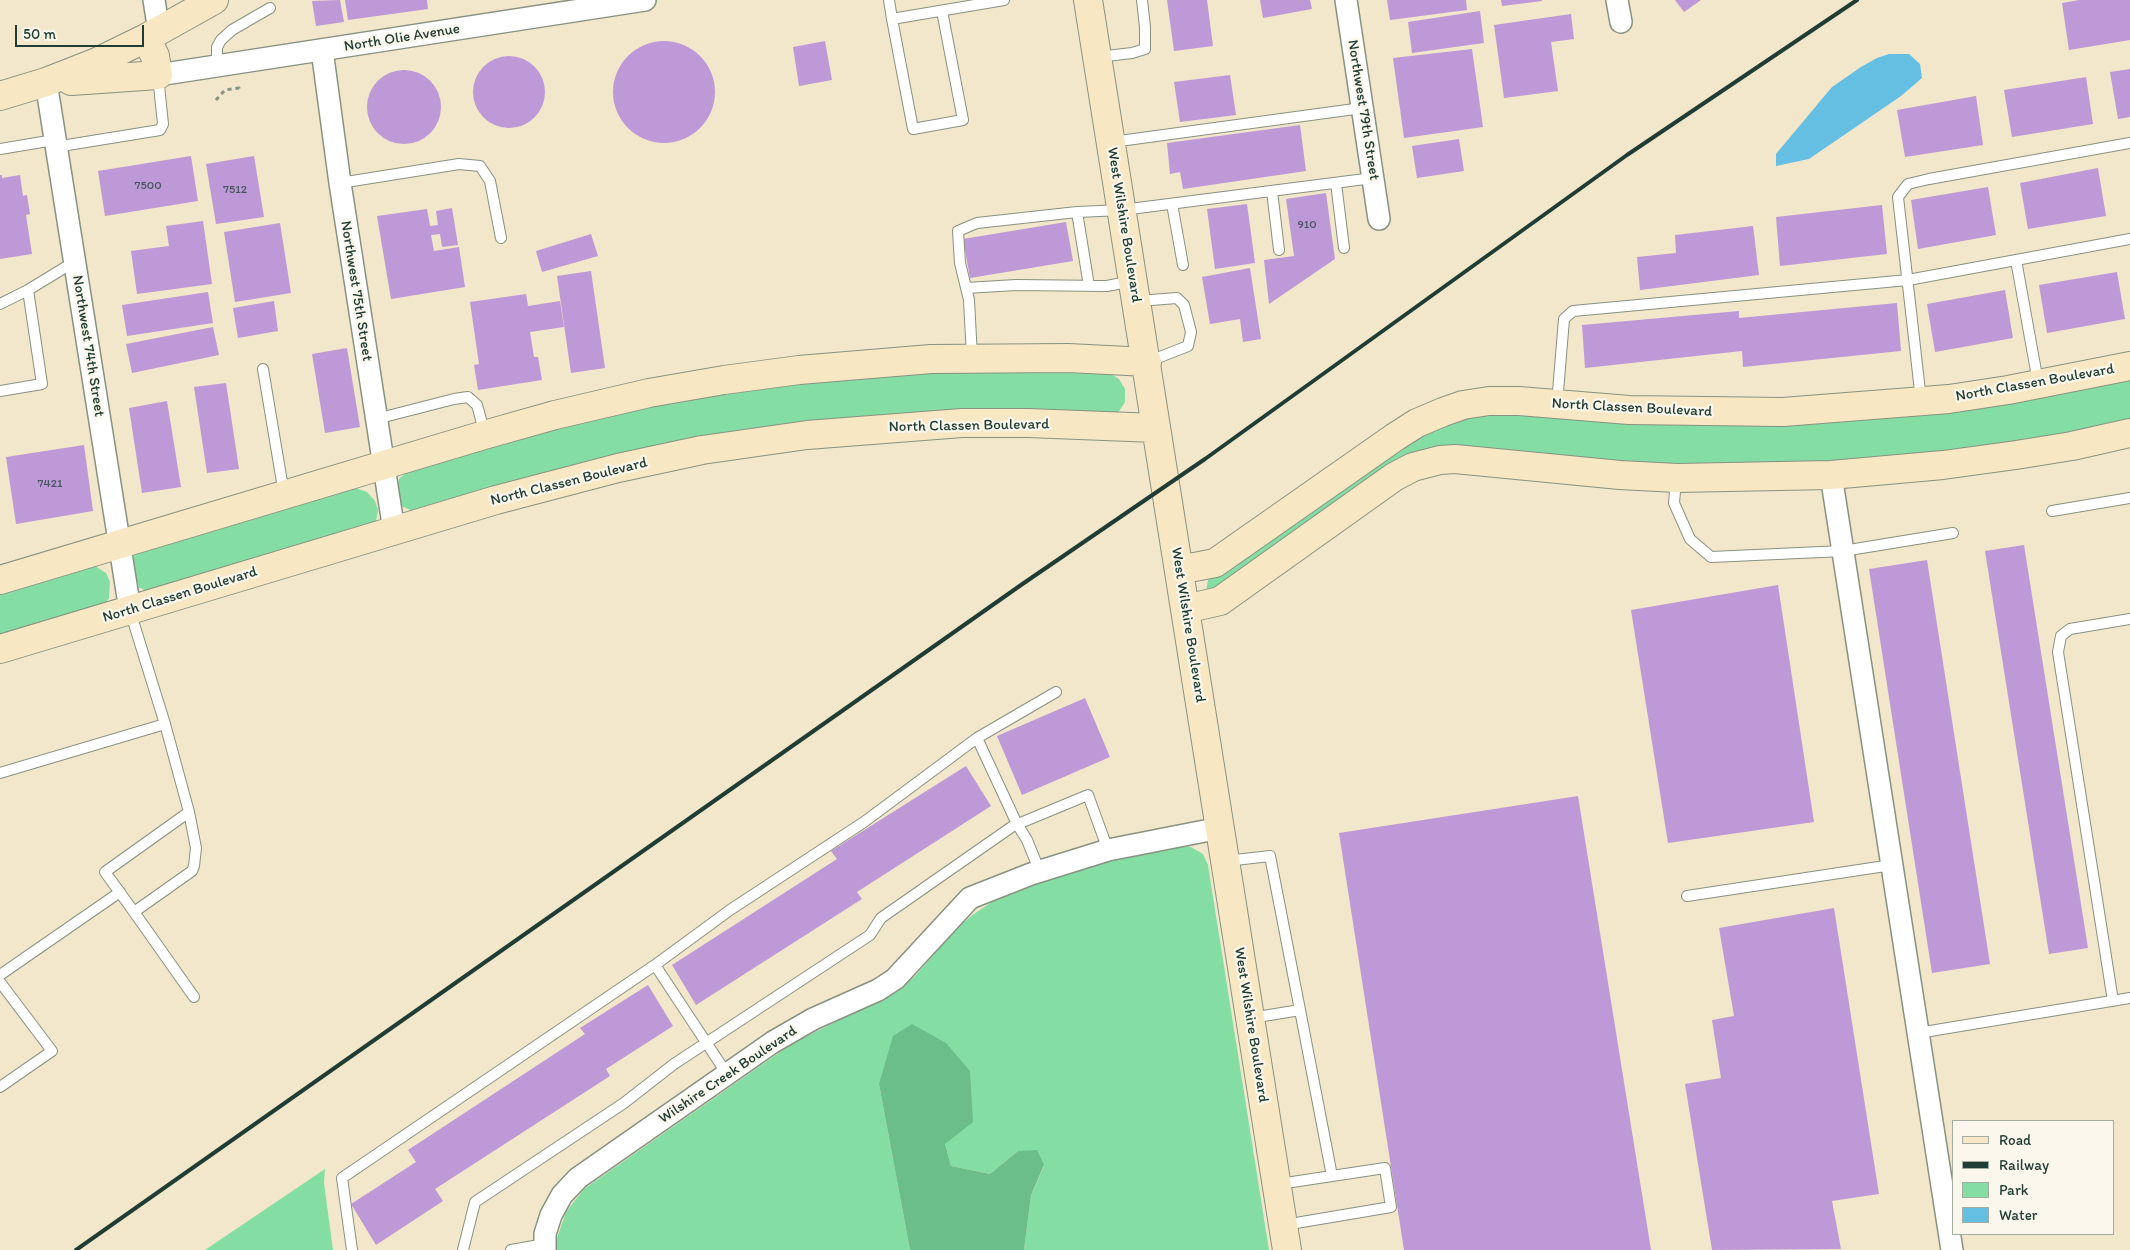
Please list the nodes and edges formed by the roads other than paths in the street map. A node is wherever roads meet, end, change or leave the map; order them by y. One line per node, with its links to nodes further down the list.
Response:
1 (154, 0): 16 (street)
2 (214, 0): 16 (street)
3 (645, 0): 11 (street, North Olie Avenue)
4 (889, 0): 14 (lane)
5 (1004, 0): 10 (lane)
6 (1088, 0): 18 (street, West Wilshire Boulevard)
7 (1142, 0): 18 (lane)
8 (1346, 0): 23 (street, Northwest 79th Street)
9 (1617, 0): 15 (street)
10 (982, 2): 13 (lane)
11 (580, 5): 17 (street, North Olie Avenue)
12 (270, 8): 19 (lane)
13 (942, 10): 14 (lane); 14 (lane)
14 (892, 19)
15 (1621, 22)
16 (153, 35): 20 (street); 21 (street)
17 (322, 50): 19 (street, North Olie Avenue); 30 (street, Northwest 75th Street)
18 (1097, 57): 24 (street, West Wilshire Boulevard)
19 (217, 67): 20 (street, North Olie Avenue)
20 (158, 74): 21 (street); 26 (lane)
21 (46, 82): 22 (street); 26 (street, Northwest 74th Street)
22 (0, 96)
23 (1362, 108): 24 (lane); 28 (street, Northwest 79th Street)
24 (1111, 142): 33 (street, West Wilshire Boulevard)
25 (2130, 143): 43 (lane)
26 (55, 144): 27 (lane); 41 (street, Northwest 74th Street)
27 (0, 149)
28 (1373, 178): 29 (lane); 35 (street, Northwest 79th Street)
29 (1336, 183): 31 (lane); 38 (lane)
30 (340, 184): 36 (lane); 57 (street, Northwest 75th Street)
31 (1272, 191): 32 (lane); 39 (lane)
32 (1172, 204): 33 (lane); 42 (lane)
33 (1122, 210): 34 (lane); 47 (street, West Wilshire Boulevard)
34 (1077, 212): 44 (lane); 45 (lane)
35 (1379, 219)
36 (502, 238)
37 (2130, 239): 40 (lane)
38 (1344, 248)
39 (1279, 250)
40 (2016, 260): 43 (lane); 53 (lane)
41 (74, 262): 46 (lane); 69 (street, Northwest 74th Street)
42 (1183, 265)
43 (1908, 280): 55 (lane); 56 (lane)
44 (1089, 286): 45 (lane); 47 (lane)
45 (966, 288): 49 (lane)
46 (28, 290): 48 (lane); 54 (lane)
47 (1135, 291): 50 (street, West Wilshire Boulevard); 50 (lane)
48 (0, 304)
49 (972, 358): 50 (street); 59 (street)
50 (1147, 362): 58 (street, West Wilshire Boulevard)
51 (2130, 366): 53 (street, North Classen Boulevard)
52 (263, 369): 64 (lane)
53 (2038, 384): 55 (street, North Classen Boulevard)
54 (0, 392)
55 (1921, 401): 56 (street, North Classen Boulevard)
56 (1557, 404): 71 (street, North Classen Boulevard)
57 (376, 419): 59 (lane); 61 (street, Northwest 75th Street)
58 (1156, 428): 67 (street, North Classen Boulevard); 71 (street, West Wilshire Boulevard)
59 (486, 434): 61 (street)
60 (2130, 434): 62 (street)
61 (384, 465): 64 (street); 67 (street, Northwest 75th Street)
62 (1831, 475): 63 (street); 70 (street)
63 (1676, 478): 70 (lane); 73 (street)
64 (284, 495): 69 (street)
65 (2130, 498): 66 (lane)
66 (2052, 512)
67 (394, 531): 74 (street, North Classen Boulevard)
68 (1953, 533): 70 (lane)
69 (120, 544): 72 (street); 74 (street, Northwest 74th Street)
70 (1843, 551): 86 (street)
71 (1179, 570): 73 (street, West Wilshire Boulevard)
72 (0, 580)
73 (1185, 609): 83 (street, West Wilshire Boulevard)
74 (130, 610): 76 (street, North Classen Boulevard); 78 (lane)
75 (2130, 619): 96 (lane)
76 (0, 649)
77 (1056, 692): 79 (lane)
78 (165, 724): 80 (lane); 81 (lane)
79 (977, 738): 82 (lane); 91 (lane)
80 (0, 773)
81 (189, 812): 88 (lane); 90 (lane)
82 (1018, 824): 84 (lane); 87 (lane); 100 (lane)
83 (1220, 828): 84 (street, Wilshire Creek Boulevard); 85 (street, West Wilshire Boulevard)
84 (1108, 850): 87 (street, Wilshire Creek Boulevard)
85 (1225, 861): 97 (lane); 98 (street, West Wilshire Boulevard)
86 (1892, 865): 89 (lane); 99 (street)
87 (1040, 872): 101 (street, Wilshire Creek Boulevard)
88 (120, 892): 90 (lane); 92 (lane)
89 (1687, 896)
90 (134, 912): 94 (lane)
91 (655, 965): 100 (lane); 107 (lane)
92 (0, 975)
93 (0, 982): 102 (lane)
94 (194, 997)
95 (2130, 998): 96 (lane)
96 (2112, 1001): 99 (lane)
97 (1300, 1010): 98 (lane); 103 (lane)
98 (1250, 1018): 104 (street, West Wilshire Boulevard)
99 (1918, 1034): 110 (street)
100 (706, 1043): 101 (lane); 108 (lane)
101 (726, 1074): 106 (street, Wilshire Creek Boulevard)
102 (0, 1087)
103 (1332, 1176): 104 (lane); 105 (lane)
104 (1277, 1184): 105 (street, West Wilshire Boulevard)
105 (1285, 1237)
106 (545, 1247): 109 (lane)
107 (352, 1250)
108 (463, 1250)
109 (511, 1250)
110 (1952, 1250)

